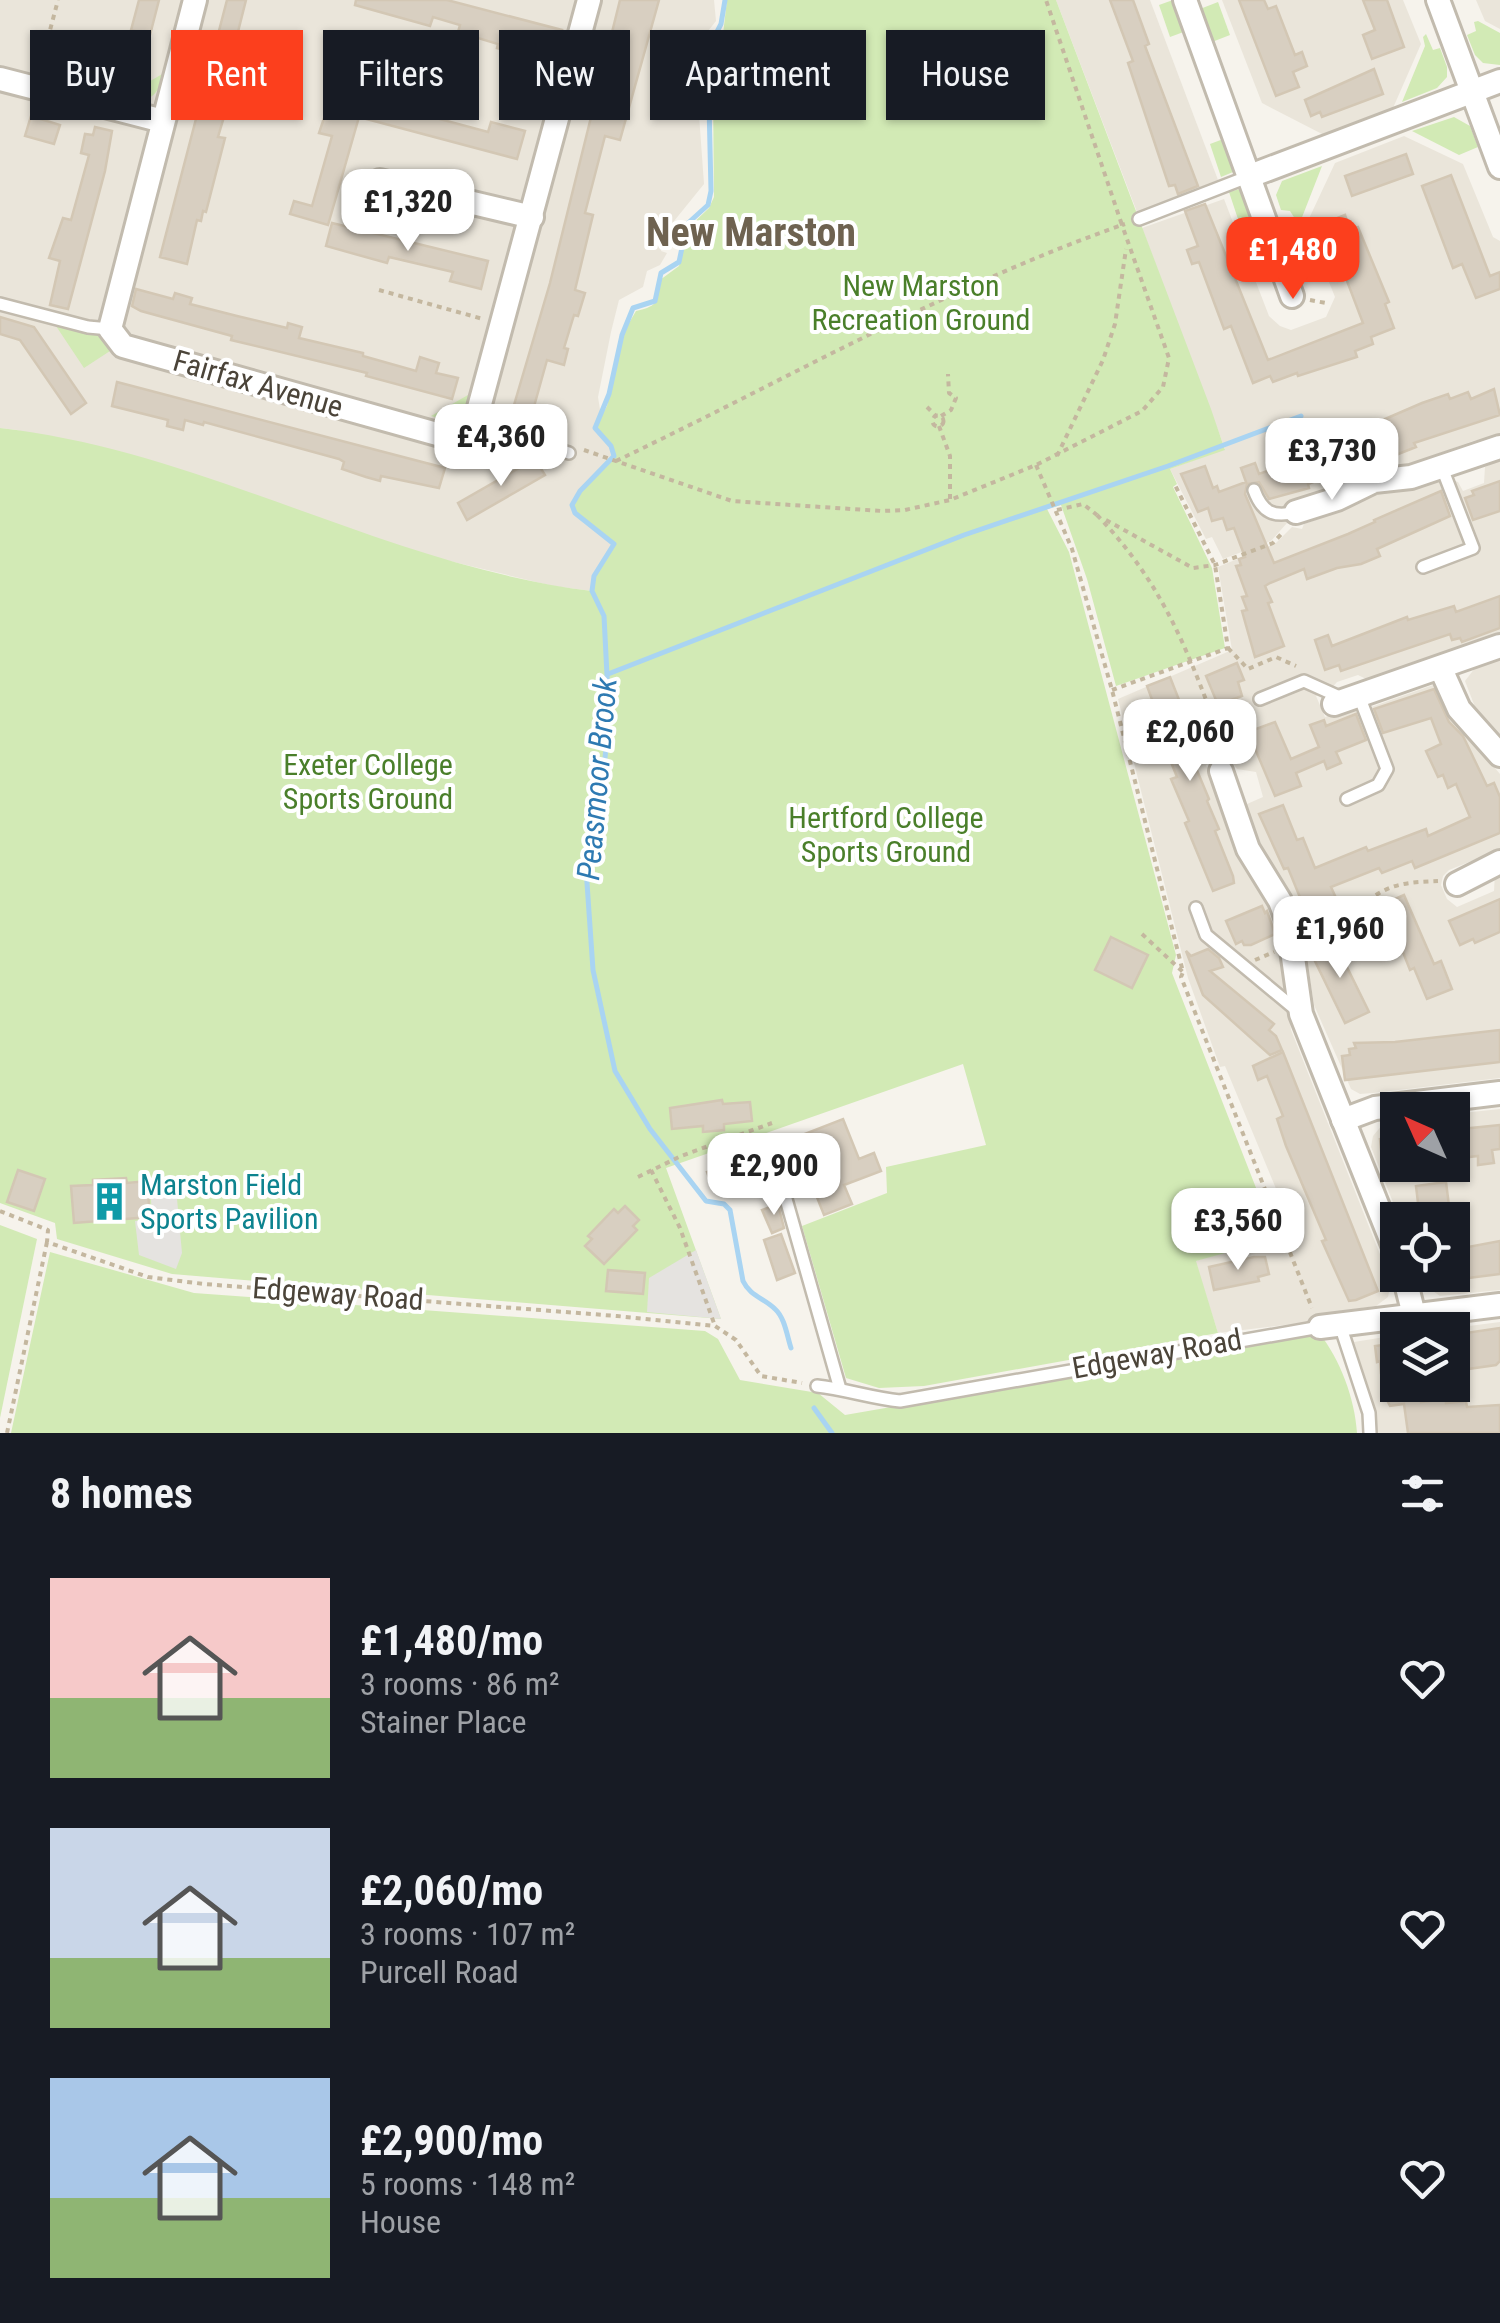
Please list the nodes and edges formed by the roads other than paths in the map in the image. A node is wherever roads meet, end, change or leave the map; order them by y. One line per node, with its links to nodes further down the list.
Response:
1 (195, 0): 8 (street)
2 (589, 0): 12 (street)
3 (1186, 0): 10 (street)
4 (1438, 0): 7 (street)
5 (0, 78): 8 (street)
6 (1500, 81): 7 (street)
7 (1471, 92): 9 (street); 10 (street)
8 (163, 121): 16 (street)
9 (1500, 167)
10 (1250, 176): 13 (lane); 14 (street)
11 (380, 181): 12 (street)
12 (532, 218): 17 (street)
13 (1139, 218)
14 (1292, 296)
15 (0, 304): 16 (lane)
16 (110, 329): 17 (street, Fairfax Avenue)
17 (470, 426): 19 (lane)
18 (1500, 448): 20 (street)
19 (569, 454)
20 (1442, 468): 22 (street); 23 (lane)
21 (1254, 490): 22 (lane)
22 (1296, 512)
23 (1423, 567)
24 (1500, 646): 25 (street)
25 (1441, 669): 27 (street); 28 (street)
26 (1260, 698): 27 (lane)
27 (1345, 699): 30 (lane)
28 (1500, 754)
29 (1221, 771): 34 (street)
30 (1347, 799)
31 (1500, 862): 32 (street)
32 (1457, 884)
33 (1196, 908): 34 (lane)
34 (1301, 1014): 36 (street)
35 (1500, 1093): 36 (street)
36 (1344, 1120): 38 (street)
37 (778, 1172): 44 (lane)
38 (1380, 1211)
39 (1500, 1305): 40 (street, Edgeway Road)
40 (1440, 1312)
41 (1380, 1319): 42 (street, Edgeway Road)
42 (1330, 1326): 44 (lane, Edgeway Road); 45 (lane)
43 (817, 1386): 44 (lane, Edgeway Road)
44 (840, 1388)
45 (1370, 1433)

